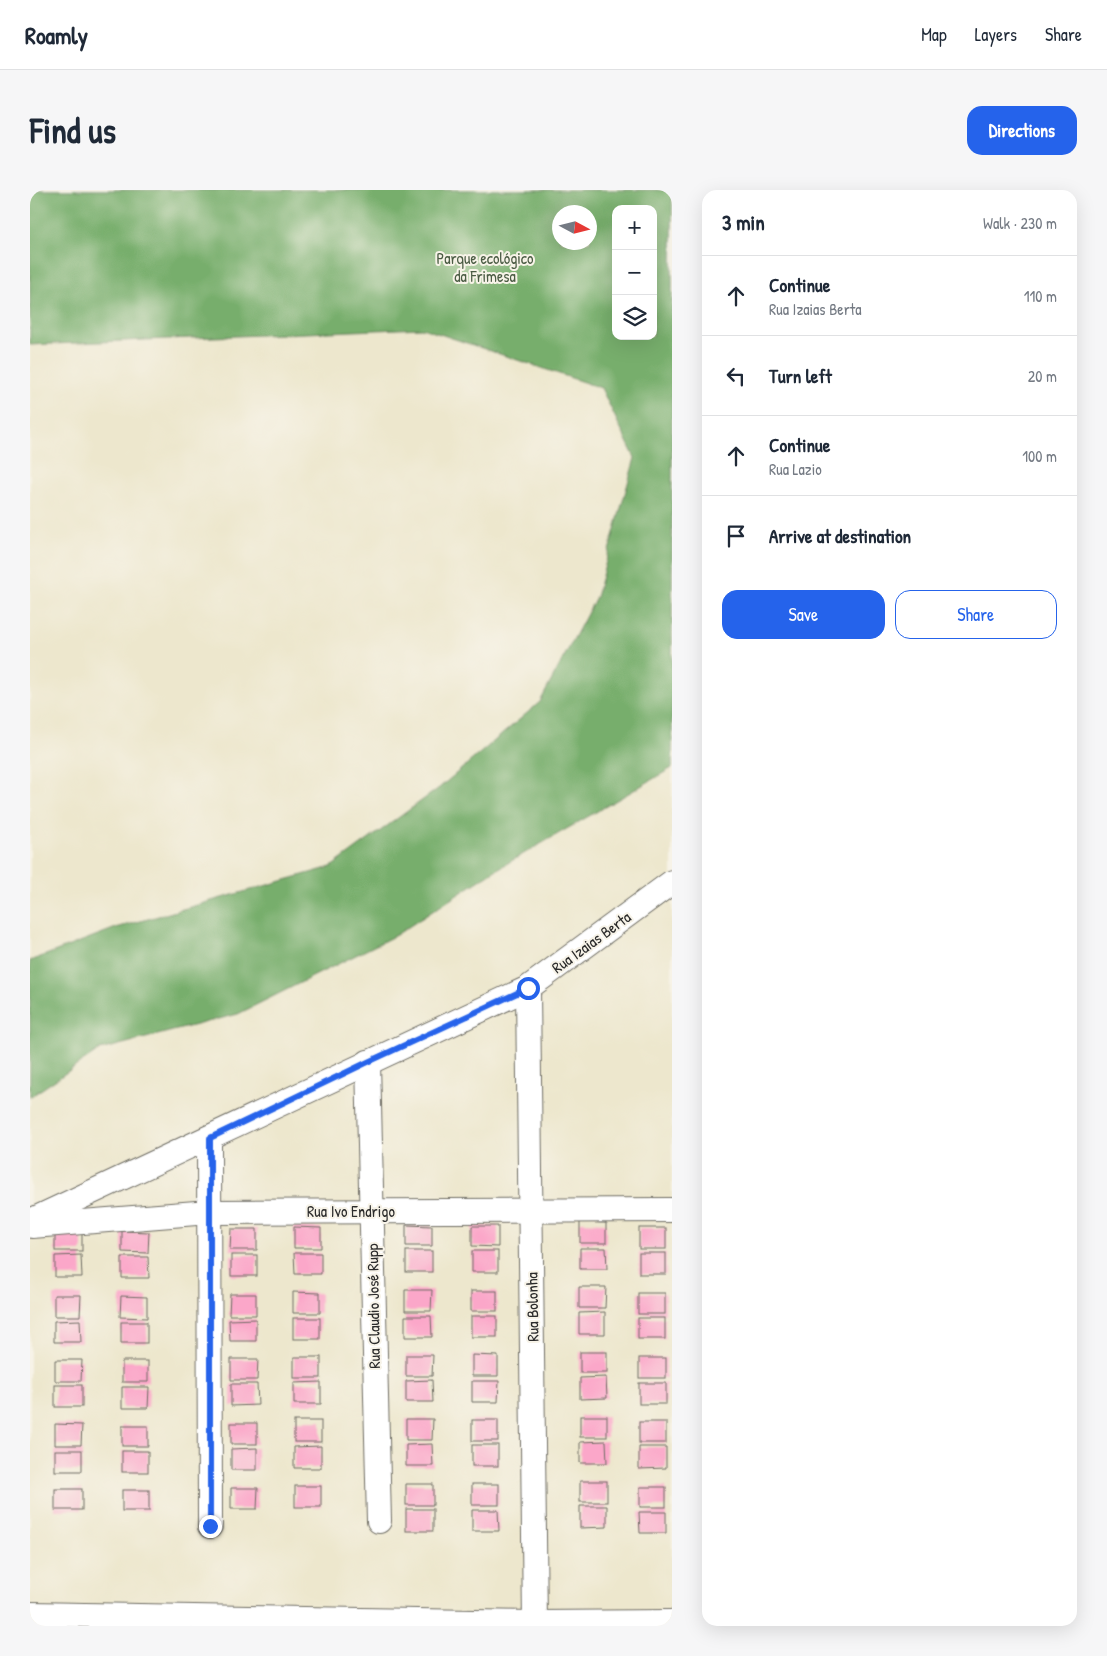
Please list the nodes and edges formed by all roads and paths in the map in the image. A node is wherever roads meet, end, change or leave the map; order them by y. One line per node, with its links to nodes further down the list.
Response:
1 (672, 882): 2 (street, Rua Izaias Berta)
2 (528, 988): 3 (street, Rua Izaias Berta); 5 (street, Rua Bolonha)
3 (368, 1062): 4 (street, Rua Izaias Berta); 7 (street, Rua Claudio José Rupp)
4 (210, 1138): 8 (street); 9 (street, Rua Izaias Berta)
5 (531, 1210): 6 (street, Rua Ivo Endrigo); 7 (street, Rua Ivo Endrigo); 15 (street, Rua Bolonha)
6 (672, 1210)
7 (371, 1211): 8 (street, Rua Ivo Endrigo); 11 (street, Rua Claudio José Rupp)
8 (209, 1212): 10 (street, Rua Ivo Endrigo); 12 (street)
9 (30, 1221)
10 (30, 1226)
11 (379, 1521)
12 (210, 1526)
13 (30, 1614): 15 (street)
14 (672, 1622): 15 (street)
15 (535, 1625)

